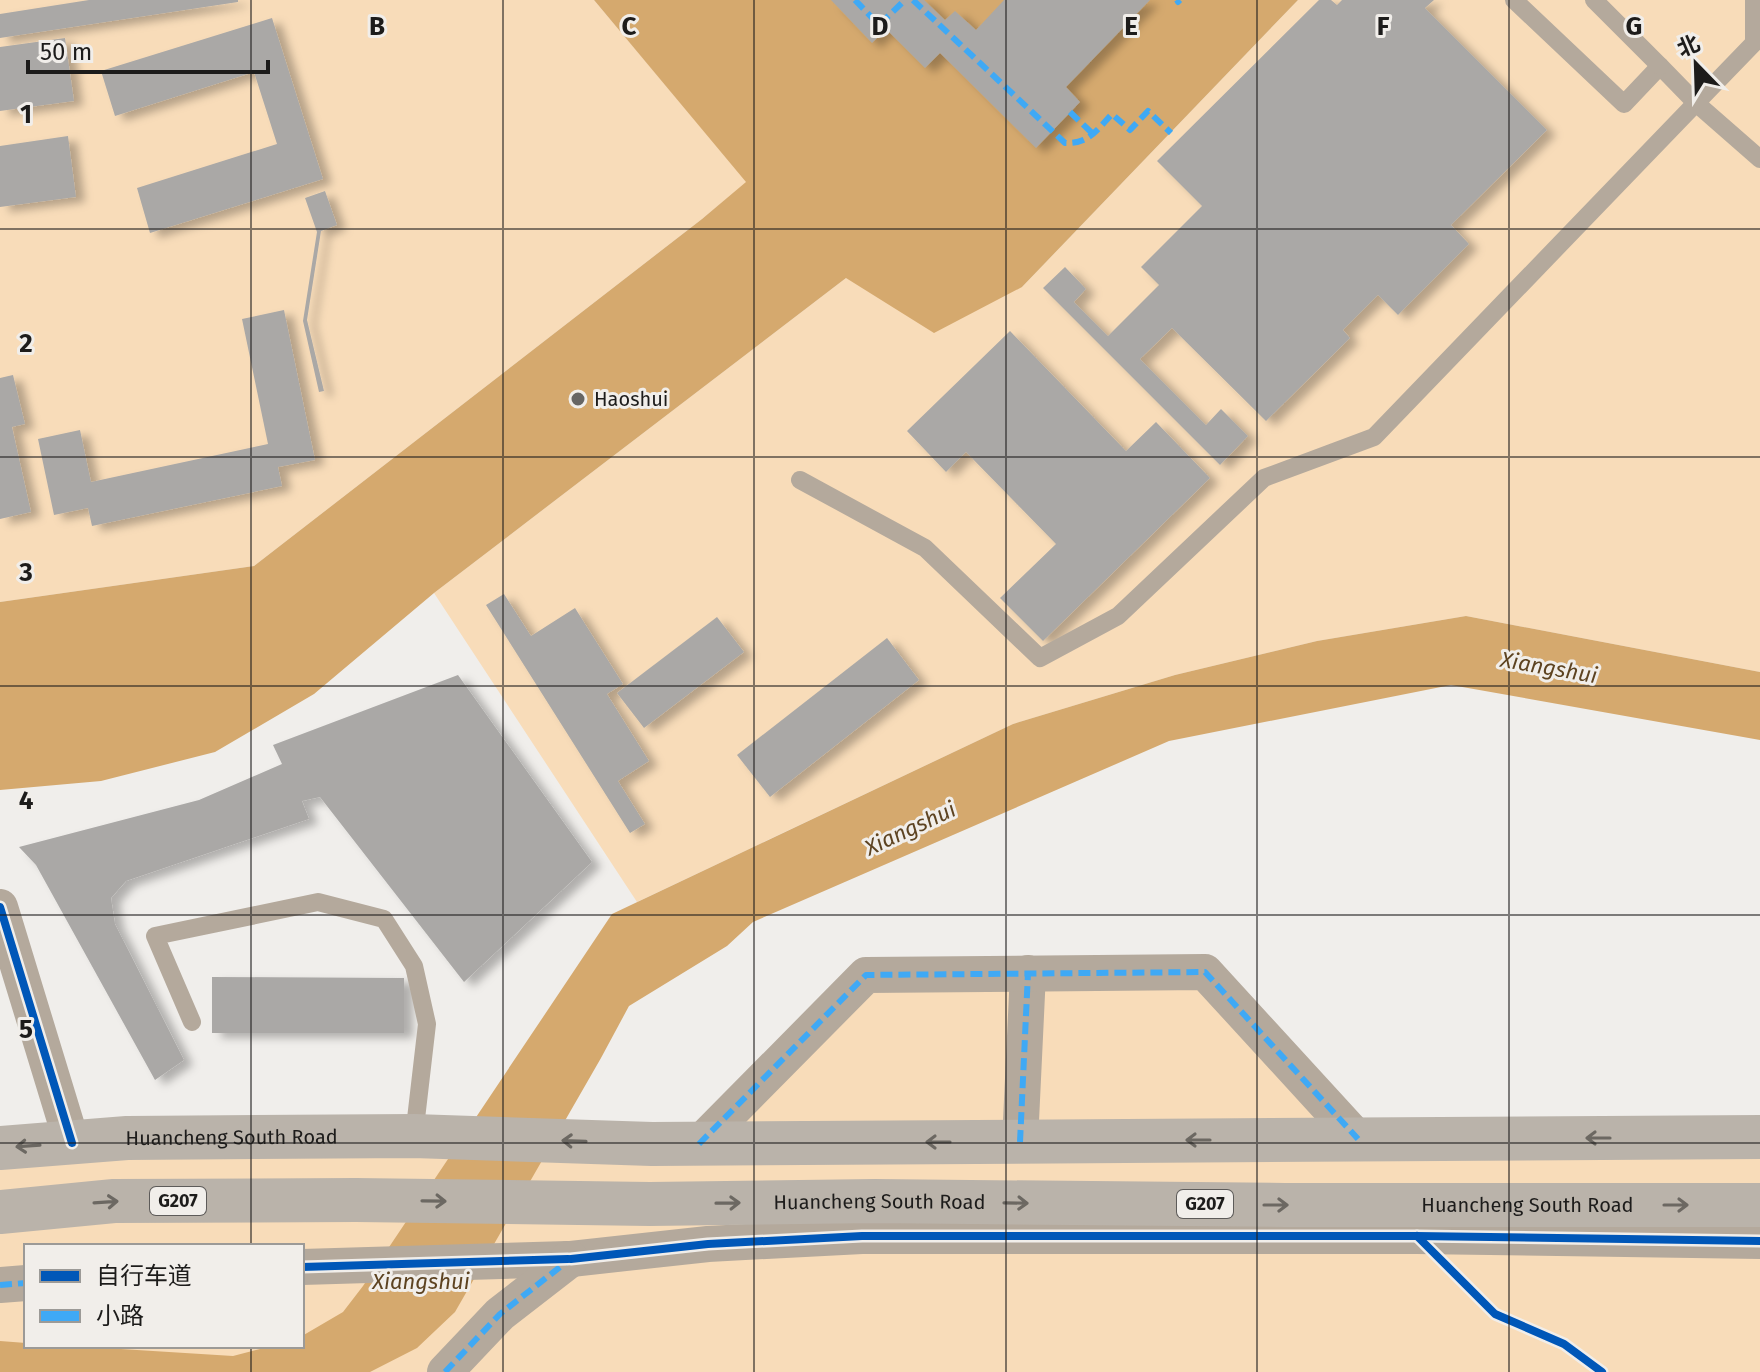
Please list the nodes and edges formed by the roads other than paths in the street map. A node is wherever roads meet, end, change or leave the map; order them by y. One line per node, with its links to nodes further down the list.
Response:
1 (1514, 0): 4 (lane)
2 (1594, 0): 4 (lane)
3 (1754, 0): 5 (lane)
4 (1660, 66): 5 (lane)
5 (1696, 103): 6 (lane); 7 (lane)
6 (1760, 159)
7 (800, 480)
8 (0, 907): 15 (street)
9 (1028, 973): 13 (street); 14 (street); 16 (street)
10 (192, 1022): 11 (lane)
11 (414, 1136): 15 (highway, Huancheng South Road); 16 (highway, Huancheng South Road, one-way to 11)
12 (1760, 1137): 13 (highway, Huancheng South Road, one-way to 13)
13 (1358, 1139): 14 (highway, Huancheng South Road, one-way to 14)
14 (1020, 1142): 16 (highway, Huancheng South Road, one-way to 16)
15 (72, 1143): 17 (highway, Huancheng South Road, one-way to 17)
16 (699, 1144)
17 (0, 1148)
18 (1760, 1205): 19 (highway, Huancheng South Road / G207, one-way to 18)
19 (0, 1212)
20 (1760, 1241): 21 (street)
21 (570, 1259): 22 (street); 25 (street)
22 (304, 1267)
23 (24, 1283): 24 (street)
24 (0, 1285)
25 (445, 1372)

